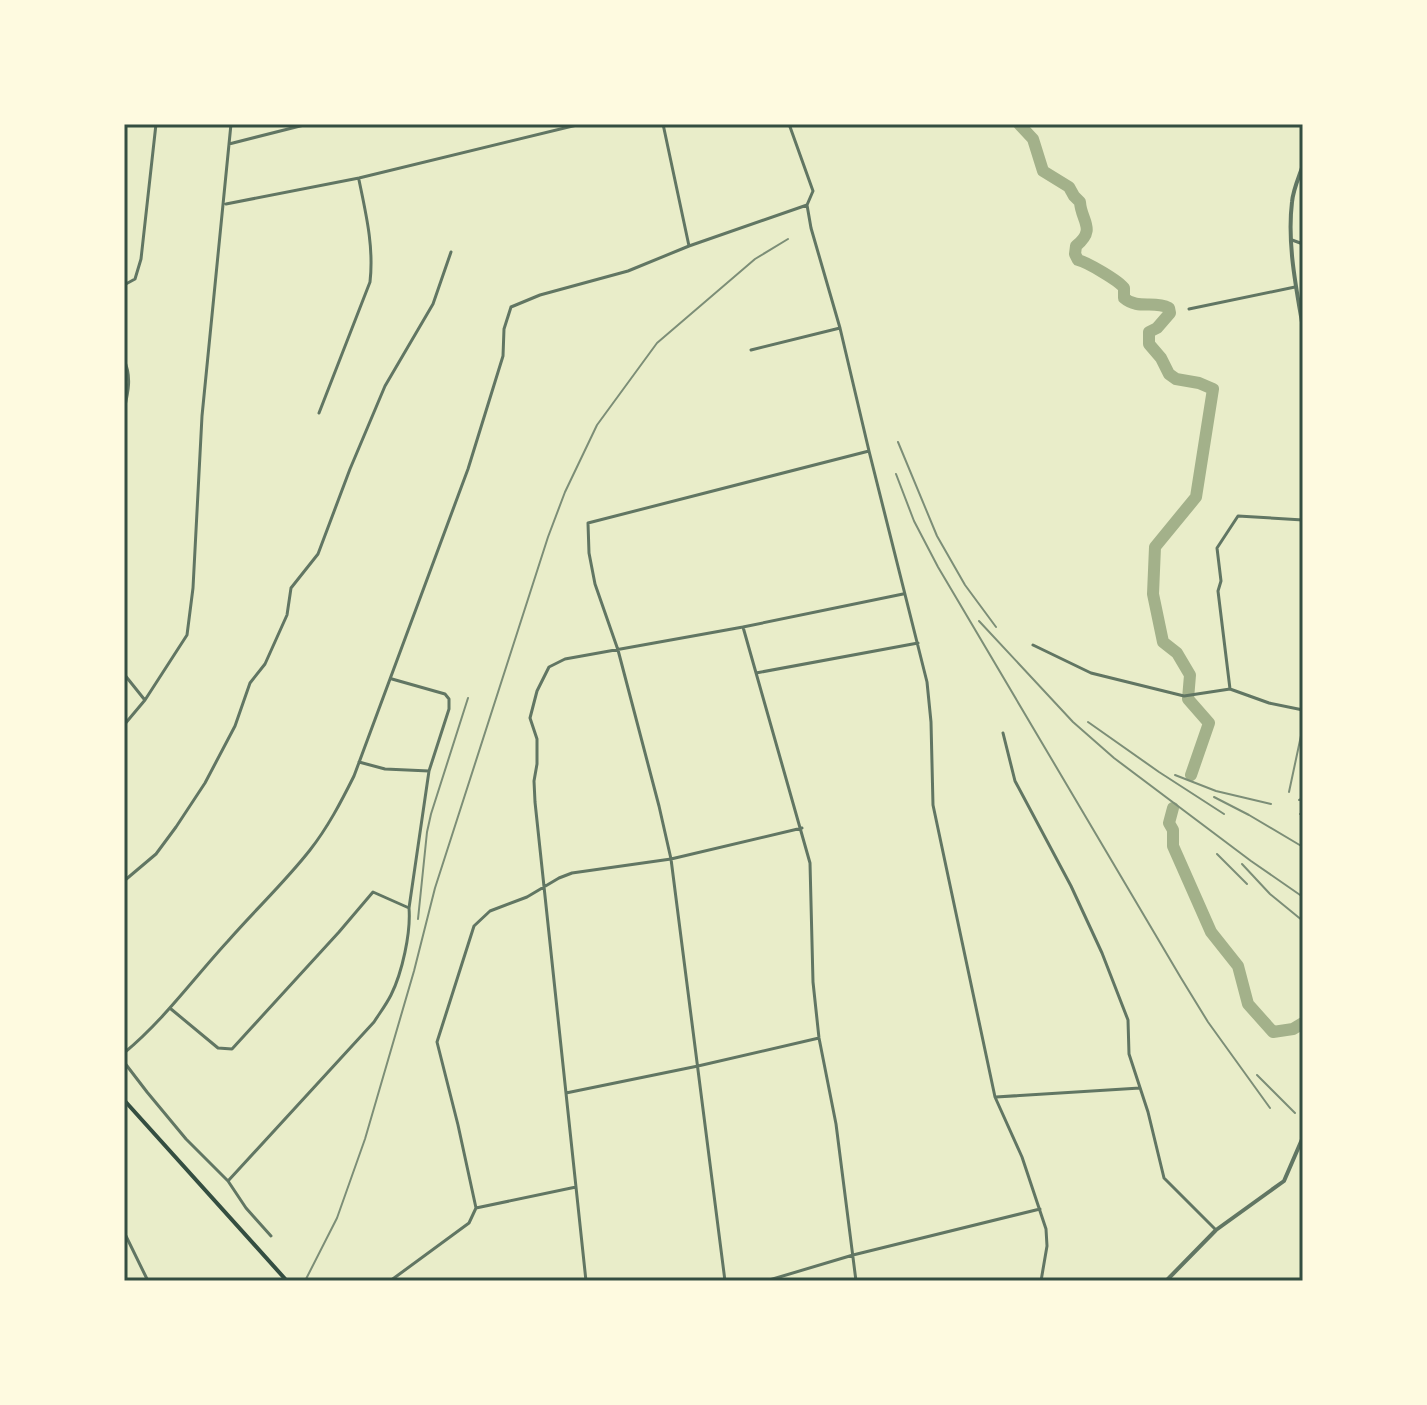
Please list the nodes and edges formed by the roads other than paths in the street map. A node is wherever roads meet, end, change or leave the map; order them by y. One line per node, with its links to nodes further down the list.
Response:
1 (156, 124): 16 (street)
2 (231, 124): 7 (street)
3 (308, 124): 7 (street)
4 (581, 124): 9 (street)
5 (663, 124): 14 (street)
6 (789, 124): 11 (street)
7 (229, 144): 10 (street)
8 (1303, 165): 12 (street)
9 (359, 178): 10 (street); 24 (street)
10 (224, 204): 36 (street)
11 (807, 205): 14 (street); 19 (street)
12 (1292, 240): 13 (street); 17 (street)
13 (1303, 244)
14 (689, 246): 34 (street)
15 (451, 252): 44 (street)
16 (124, 285)
17 (1296, 287): 18 (street); 20 (street)
18 (1189, 309)
19 (840, 328): 21 (street); 25 (street)
20 (1303, 328)
21 (751, 350)
22 (124, 360): 23 (street)
23 (124, 410)
24 (319, 413)
25 (869, 451): 27 (street); 31 (street)
26 (1303, 520): 35 (street)
27 (905, 594): 28 (street); 29 (street)
28 (743, 627): 31 (street); 32 (street)
29 (918, 643): 32 (street); 54 (street)
30 (1033, 645): 35 (street)
31 (618, 650): 43 (street); 45 (street)
32 (756, 673): 42 (street)
33 (124, 674): 36 (street)
34 (390, 678): 40 (street); 41 (street)
35 (1230, 689): 37 (street)
36 (145, 700): 38 (street)
37 (1303, 710)
38 (124, 725)
39 (1003, 733): 52 (street)
40 (359, 762): 41 (street); 47 (street)
41 (429, 771): 46 (street)
42 (802, 828): 43 (street); 48 (street)
43 (671, 859): 45 (street); 51 (street)
44 (124, 881)
45 (544, 887): 53 (street); 59 (street)
46 (409, 908): 47 (street); 57 (street)
47 (171, 1009): 49 (street)
48 (819, 1038): 51 (street); 64 (street)
49 (124, 1053)
50 (124, 1062): 57 (street)
51 (698, 1066): 53 (street); 69 (street)
52 (1140, 1088): 54 (street); 61 (street)
53 (566, 1093): 58 (street)
54 (995, 1097): 60 (street)
55 (124, 1100): 66 (main road)
56 (1303, 1137): 61 (street)
57 (228, 1181): 63 (street)
58 (576, 1187): 59 (street); 68 (street)
59 (476, 1208): 67 (street)
60 (1040, 1209): 64 (street); 72 (street)
61 (1216, 1230): 73 (street)
62 (124, 1232): 65 (street)
63 (271, 1236)
64 (853, 1255): 70 (street); 71 (street)
65 (148, 1281)
66 (287, 1281)
67 (390, 1281)
68 (586, 1281)
69 (725, 1281)
70 (766, 1281)
71 (856, 1281)
72 (1041, 1281)
73 (1166, 1281)

